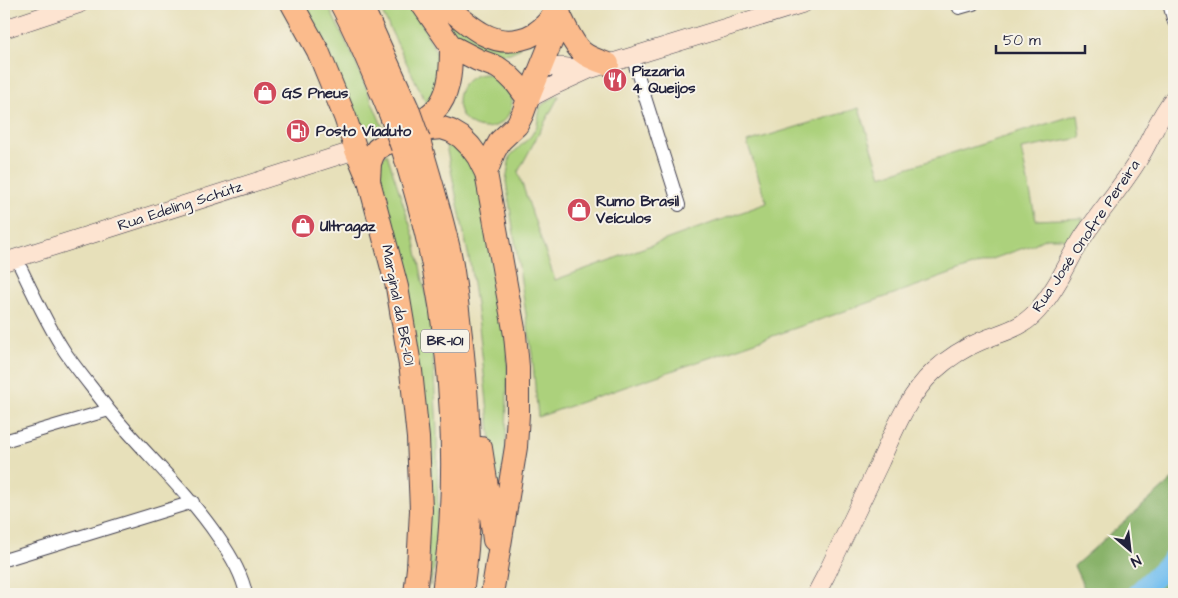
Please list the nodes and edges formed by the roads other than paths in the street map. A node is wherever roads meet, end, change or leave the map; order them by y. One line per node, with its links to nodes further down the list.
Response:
1 (79, 4): 13 (main road)
2 (292, 4): 22 (highway, Marginal da BR-101)
3 (341, 4): 21 (highway, BR-101)
4 (361, 4): 21 (highway, BR-101)
5 (422, 4): 14 (highway)
6 (444, 4): 10 (highway)
7 (802, 4): 15 (main road)
8 (973, 4): 11 (street)
9 (1168, 4): 12 (street)
10 (560, 7): 17 (highway); 18 (highway)
11 (959, 8)
12 (1174, 22)
13 (4, 29)
14 (451, 46): 16 (highway); 21 (highway)
15 (632, 56): 18 (main road); 29 (street)
16 (497, 67): 17 (highway); 20 (highway)
17 (541, 67): 18 (main road); 20 (highway)
18 (598, 67): 20 (main road)
19 (1174, 98): 23 (main road, Rua José Onofre Pereira)
20 (528, 99): 24 (highway)
21 (408, 114): 22 (highway); 24 (highway); 25 (highway, BR-101, bridge)
22 (346, 117): 26 (highway, Marginal da BR-101)
23 (1168, 118): 44 (main road, Rua José Onofre Pereira)
24 (509, 132): 27 (highway)
25 (411, 144): 31 (highway, BR-101); 35 (highway, BR-101)
26 (356, 150): 28 (highway, Marginal da BR-101); 30 (main road, Rua Edeling Schütz)
27 (486, 173): 28 (highway); 37 (highway)
28 (369, 181): 39 (highway, Marginal da BR-101)
29 (679, 205)
30 (10, 260): 32 (street)
31 (456, 290): 37 (highway); 42 (highway, BR-101)
32 (109, 410): 33 (street); 34 (street)
33 (4, 441)
34 (193, 502): 36 (street); 38 (street)
35 (449, 540): 40 (highway); 41 (highway, BR-101)
36 (4, 560)
37 (497, 566): 43 (highway)
38 (246, 594)
39 (415, 594)
40 (432, 594)
41 (443, 594)
42 (462, 594)
43 (492, 594)
44 (816, 594)

